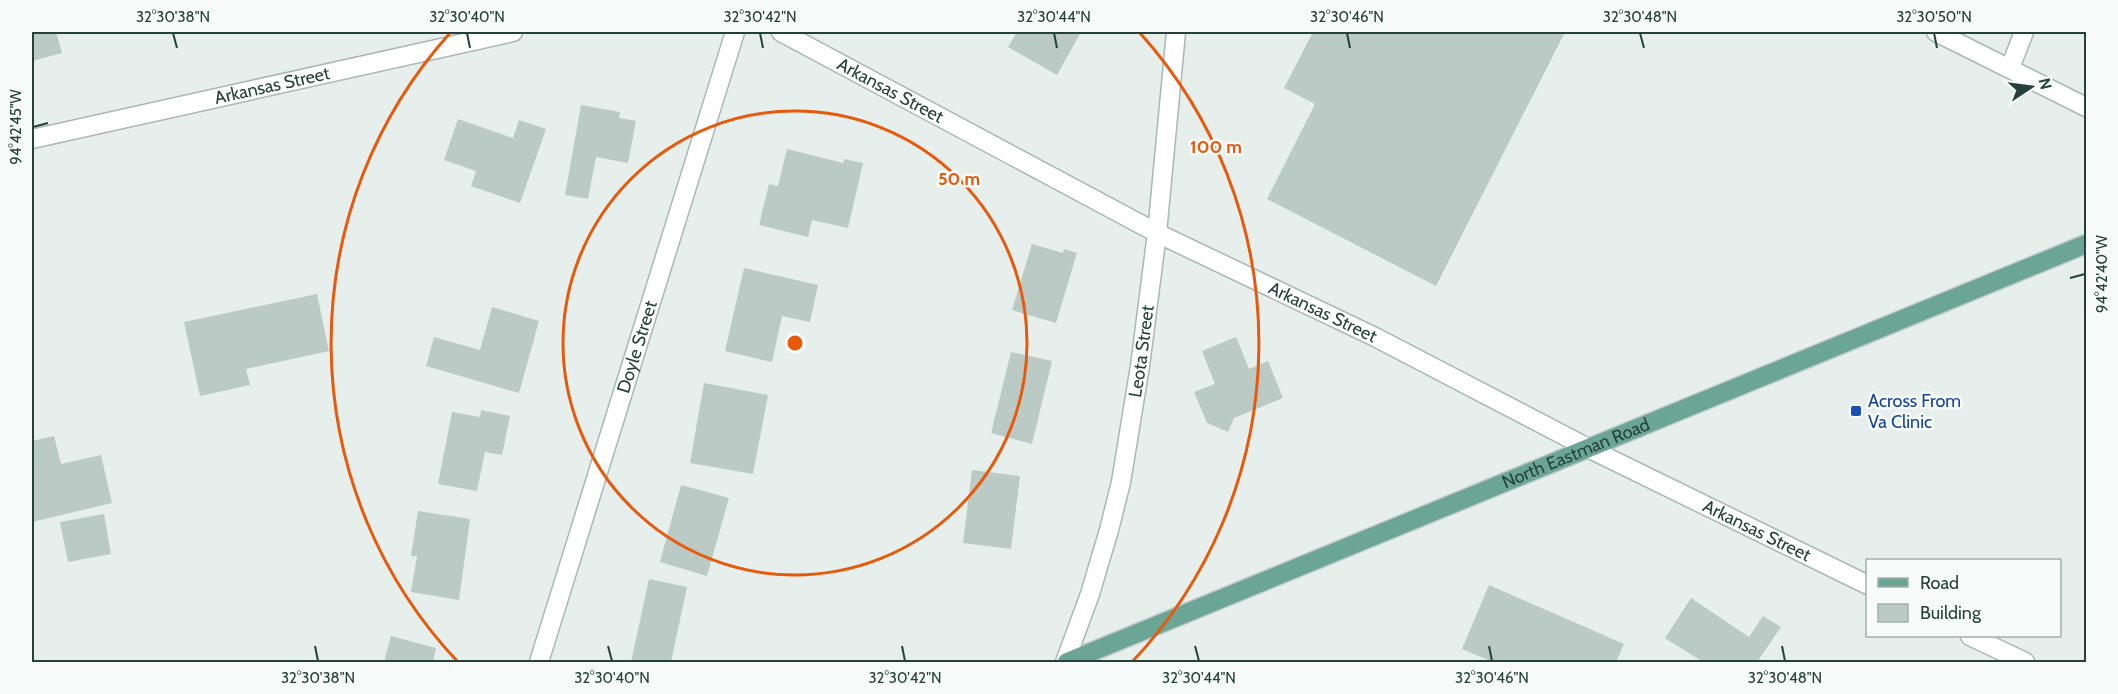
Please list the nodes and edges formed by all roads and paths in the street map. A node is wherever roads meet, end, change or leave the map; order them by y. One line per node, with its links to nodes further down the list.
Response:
1 (513, 32): 9 (street, Arkansas Street)
2 (735, 32): 15 (street, Doyle Street)
3 (782, 32): 10 (street, Arkansas Street)
4 (1176, 32): 10 (street, Leota Street)
5 (1936, 32): 7 (street)
6 (2024, 32): 7 (street)
7 (2010, 68): 8 (street)
8 (2086, 107)
9 (32, 139)
10 (1157, 233): 12 (street, Arkansas Street); 16 (street, Leota Street)
11 (2086, 244): 12 (main road, North Eastman Road)
12 (1590, 449): 13 (street, Arkansas Street); 16 (main road, North Eastman Road)
13 (1866, 584)
14 (1972, 637): 17 (street)
15 (539, 663)
16 (1066, 663)
17 (2025, 663)

